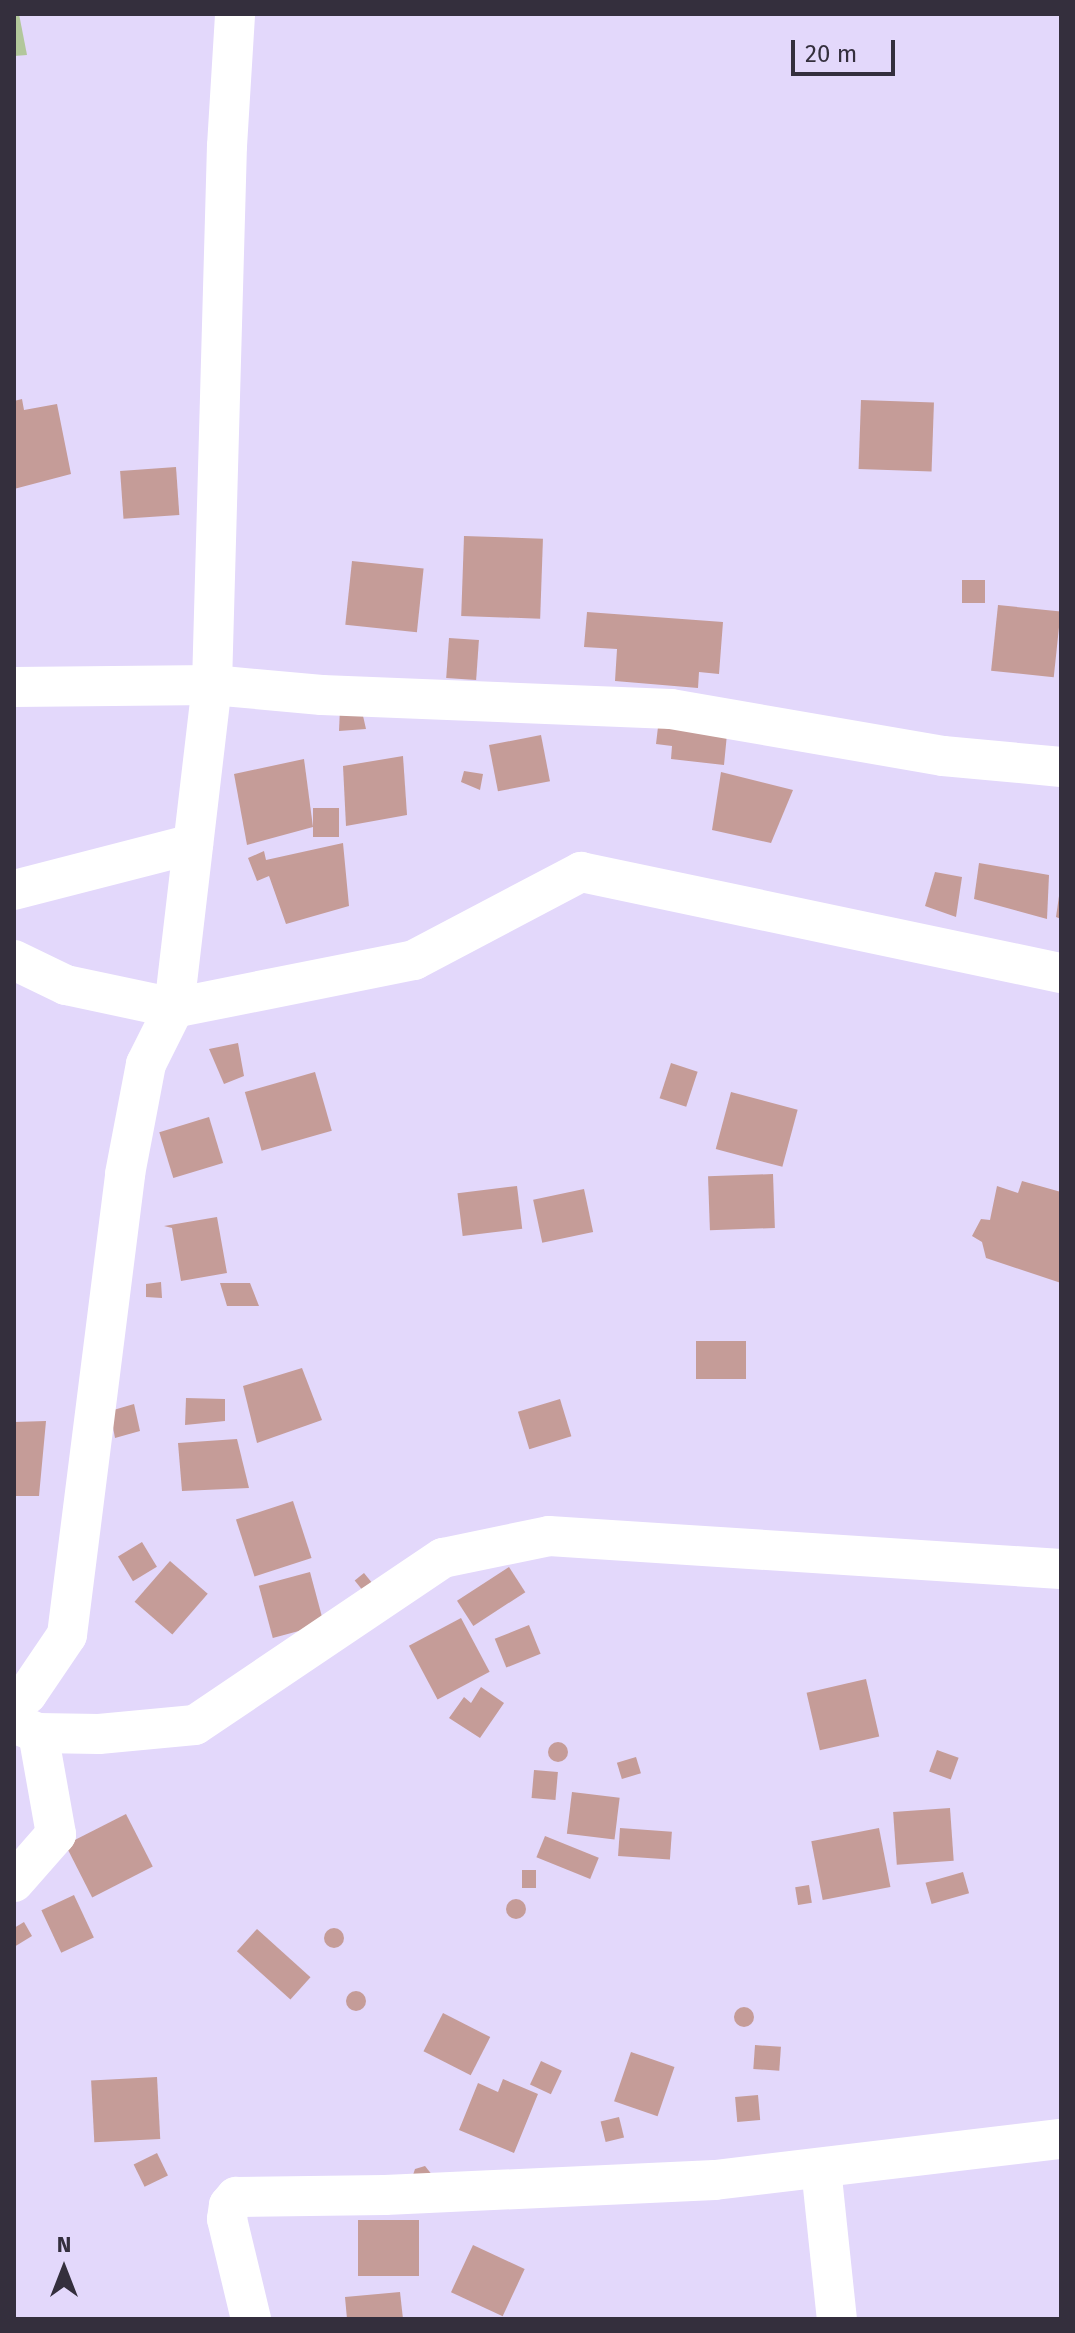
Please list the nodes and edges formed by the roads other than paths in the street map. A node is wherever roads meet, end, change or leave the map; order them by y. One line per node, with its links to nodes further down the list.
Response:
1 (235, 14): 2 (street)
2 (212, 685): 3 (street); 4 (street); 5 (street)
3 (14, 687)
4 (1061, 767)
5 (193, 844): 6 (street); 9 (street)
6 (14, 890)
7 (14, 960): 9 (street)
8 (1061, 973): 9 (street)
9 (174, 1008): 11 (street)
10 (1061, 1569): 11 (street)
11 (22, 1720): 12 (street)
12 (14, 1882)
13 (1061, 2139): 14 (street)
14 (821, 2168): 15 (street); 16 (street)
15 (251, 2319)
16 (837, 2319)

